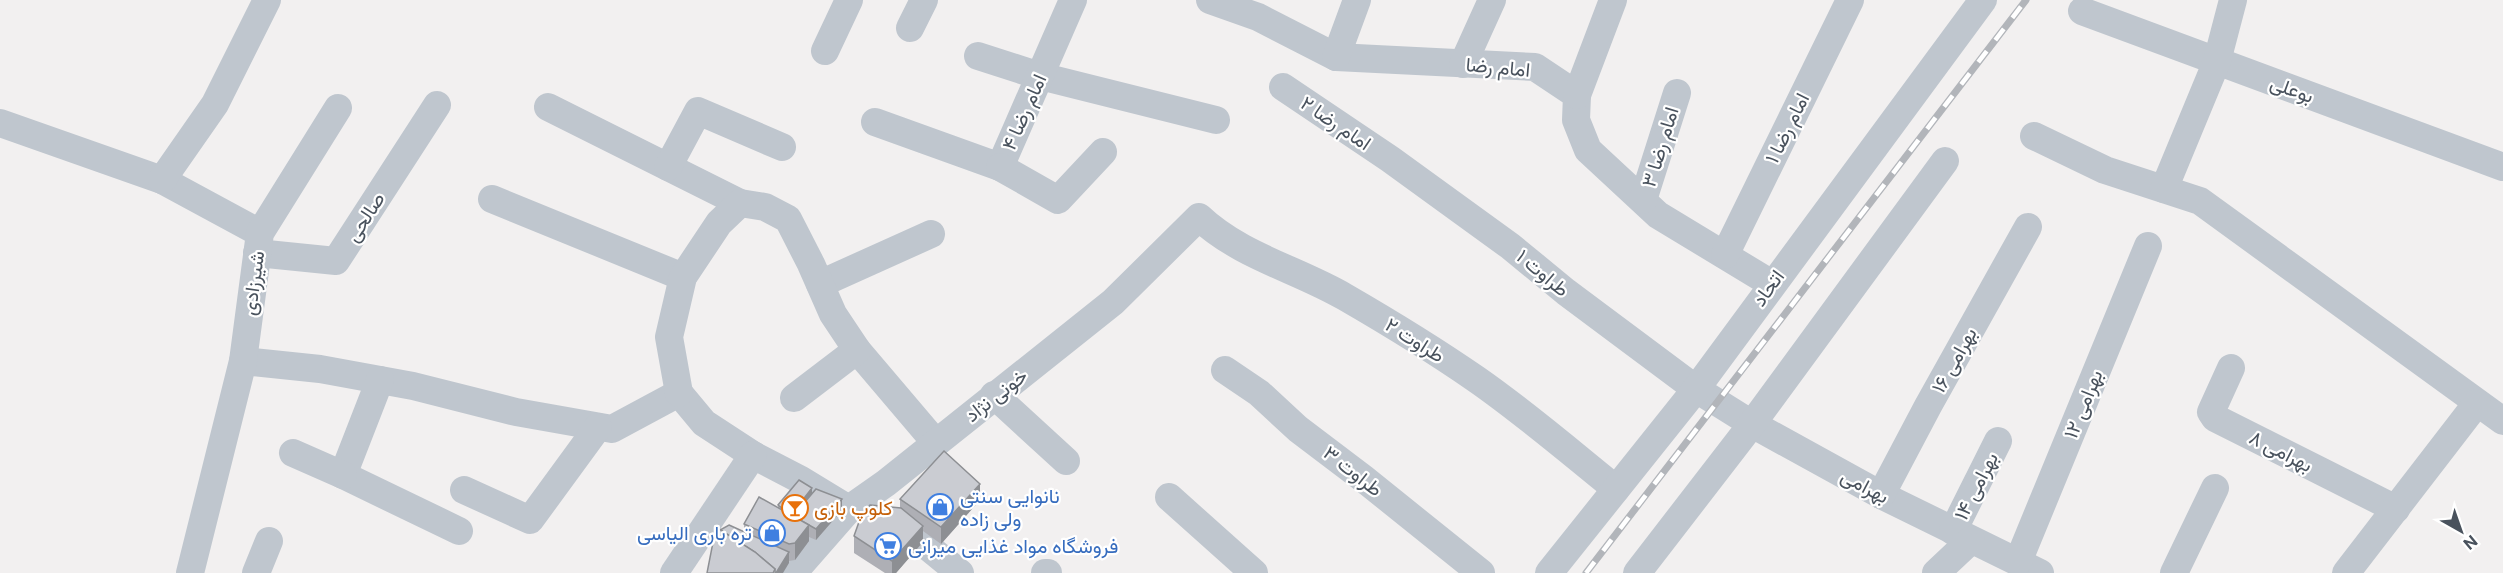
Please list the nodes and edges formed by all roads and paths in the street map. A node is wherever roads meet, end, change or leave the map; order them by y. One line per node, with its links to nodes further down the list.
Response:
1 (267, 0): 38 (street)
2 (849, 0): 15 (street)
3 (924, 0): 14 (street)
4 (1073, 0): 20 (street, امام رضا ۴)
5 (1210, 0): 12 (street, امام رضا)
6 (1357, 0): 17 (street)
7 (1491, 0): 19 (street)
8 (1613, 0): 23 (street)
9 (1850, 0): 48 (street, امام رضا ۱)
10 (1983, 0): 51 (street, اتحاد)
11 (2233, 0): 18 (street)
12 (1261, 8): 17 (street, امام رضا)
13 (2082, 11): 18 (street, بوعلی)
14 (910, 28)
15 (825, 51)
16 (978, 56): 20 (street)
17 (1336, 57): 19 (street, امام رضا)
18 (2217, 61): 37 (street, بوعلی); 39 (street)
19 (1463, 64): 23 (street, امام رضا)
20 (1040, 76): 27 (street); 36 (street, امام رضا ۴)
21 (1283, 87): 33 (street, امام رضا ۲)
22 (1677, 93): 41 (street, امام رضا ۳)
23 (1577, 95): 41 (street)
24 (437, 105): 46 (street, صالحی)
25 (548, 107): 35 (street)
26 (338, 108): 46 (street)
27 (1216, 120)
28 (874, 122): 36 (street, امام رضا ۴)
29 (0, 123): 38 (street, شیرزادی)
30 (2034, 136): 39 (street)
31 (782, 147): 35 (street)
32 (1103, 152): 36 (street)
33 (1390, 159): 57 (street, طراوت ۱)
34 (1944, 160): 63 (street)
35 (668, 166): 42 (street)
36 (1000, 167)
37 (2503, 167)
38 (162, 180): 46 (street, شیرزادی)
39 (2164, 189): 61 (street)
40 (492, 199): 49 (street)
41 (1643, 200): 48 (street)
42 (740, 202): 49 (street); 50 (street)
43 (1199, 217): 59 (street, خونی نژاد); 72 (street, طراوت ۲)
44 (2028, 226): 74 (street, بهرامی ۱۶)
45 (931, 234): 50 (street)
46 (258, 243): 53 (street, شیرزادی)
47 (2148, 246): 81 (street, بهرامی ۱۲)
48 (1725, 255): 51 (street)
49 (683, 276): 58 (street)
50 (820, 284): 52 (street)
51 (1772, 284): 57 (street, اتحاد)
52 (857, 350): 60 (street); 66 (street)
53 (243, 361): 56 (street); 82 (street, شیرزادی)
54 (2231, 368): 77 (street, بهرامی ۸)
55 (1225, 370): 88 (street, طراوت ۳)
56 (380, 380): 64 (street); 70 (street)
57 (1696, 389): 63 (street, بهرامی); 72 (street, اتحاد)
58 (679, 393): 64 (street); 68 (street)
59 (994, 395): 66 (street, خونی نژاد); 69 (street)
60 (794, 398)
61 (2477, 403): 62 (street); 77 (street)
62 (2503, 421)
63 (1752, 424): 74 (street, بهرامی); 90 (street)
64 (598, 427): 73 (street)
65 (1998, 441): 79 (street, بهرامی ۱۴)
66 (936, 443): 76 (street, خونی نژاد)
67 (293, 453): 70 (street)
68 (753, 455): 76 (street); 84 (street)
69 (1066, 461)
70 (343, 475): 78 (street)
71 (2215, 488): 92 (street)
72 (1616, 489): 89 (street, اتحاد)
73 (464, 490)
74 (1881, 495): 79 (street, بهرامی)
75 (1169, 497): 87 (street)
76 (849, 509): 85 (street, خونی نژاد); 86 (street)
77 (2396, 509): 93 (street)
78 (459, 531)
79 (1962, 536): 81 (street, بهرامی); 91 (street)
80 (268, 541): 83 (street)
81 (2029, 567)
82 (190, 573)
83 (256, 573)
84 (674, 573)
85 (793, 573)
86 (960, 573)
87 (1254, 573)
88 (1481, 573)
89 (1549, 573)
90 (1637, 573)
91 (1936, 573)
92 (2174, 573)
93 (2346, 573)

